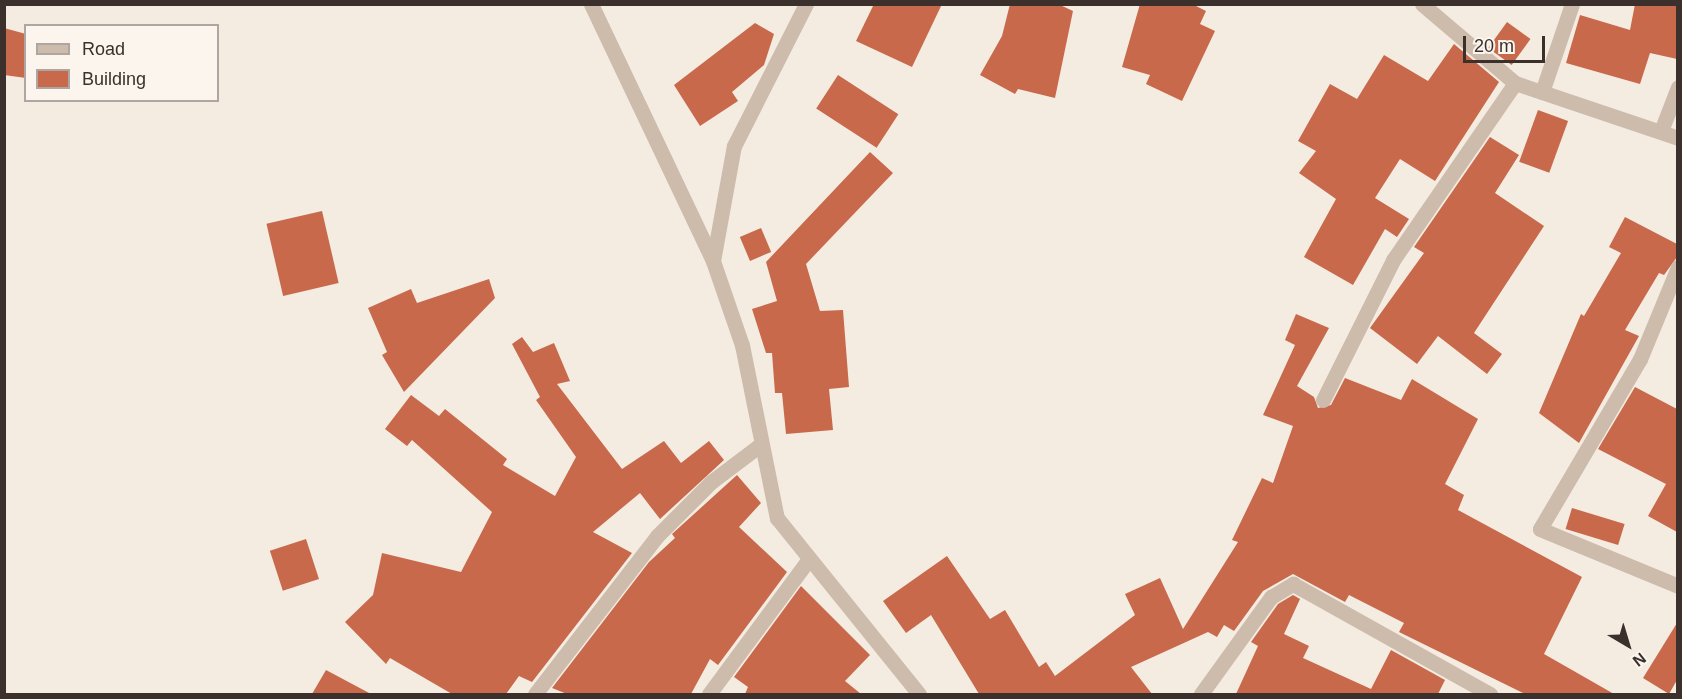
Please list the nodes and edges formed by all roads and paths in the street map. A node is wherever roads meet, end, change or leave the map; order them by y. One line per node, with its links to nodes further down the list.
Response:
1 (591, 4): 10 (street)
2 (806, 4): 10 (street)
3 (1422, 4): 5 (street)
4 (1572, 4): 7 (street)
5 (1515, 83): 7 (street); 12 (street)
6 (1677, 87): 8 (street)
7 (1542, 92): 8 (street)
8 (1661, 131): 9 (street)
9 (1677, 138)
10 (713, 261): 13 (street)
11 (1677, 267): 15 (street)
12 (1323, 400)
13 (760, 446): 14 (street); 16 (street)
14 (809, 559): 17 (street); 18 (street)
15 (1677, 586)
16 (535, 694)
17 (709, 694)
18 (919, 694)
19 (1202, 694): 20 (street)
20 (1490, 694)

